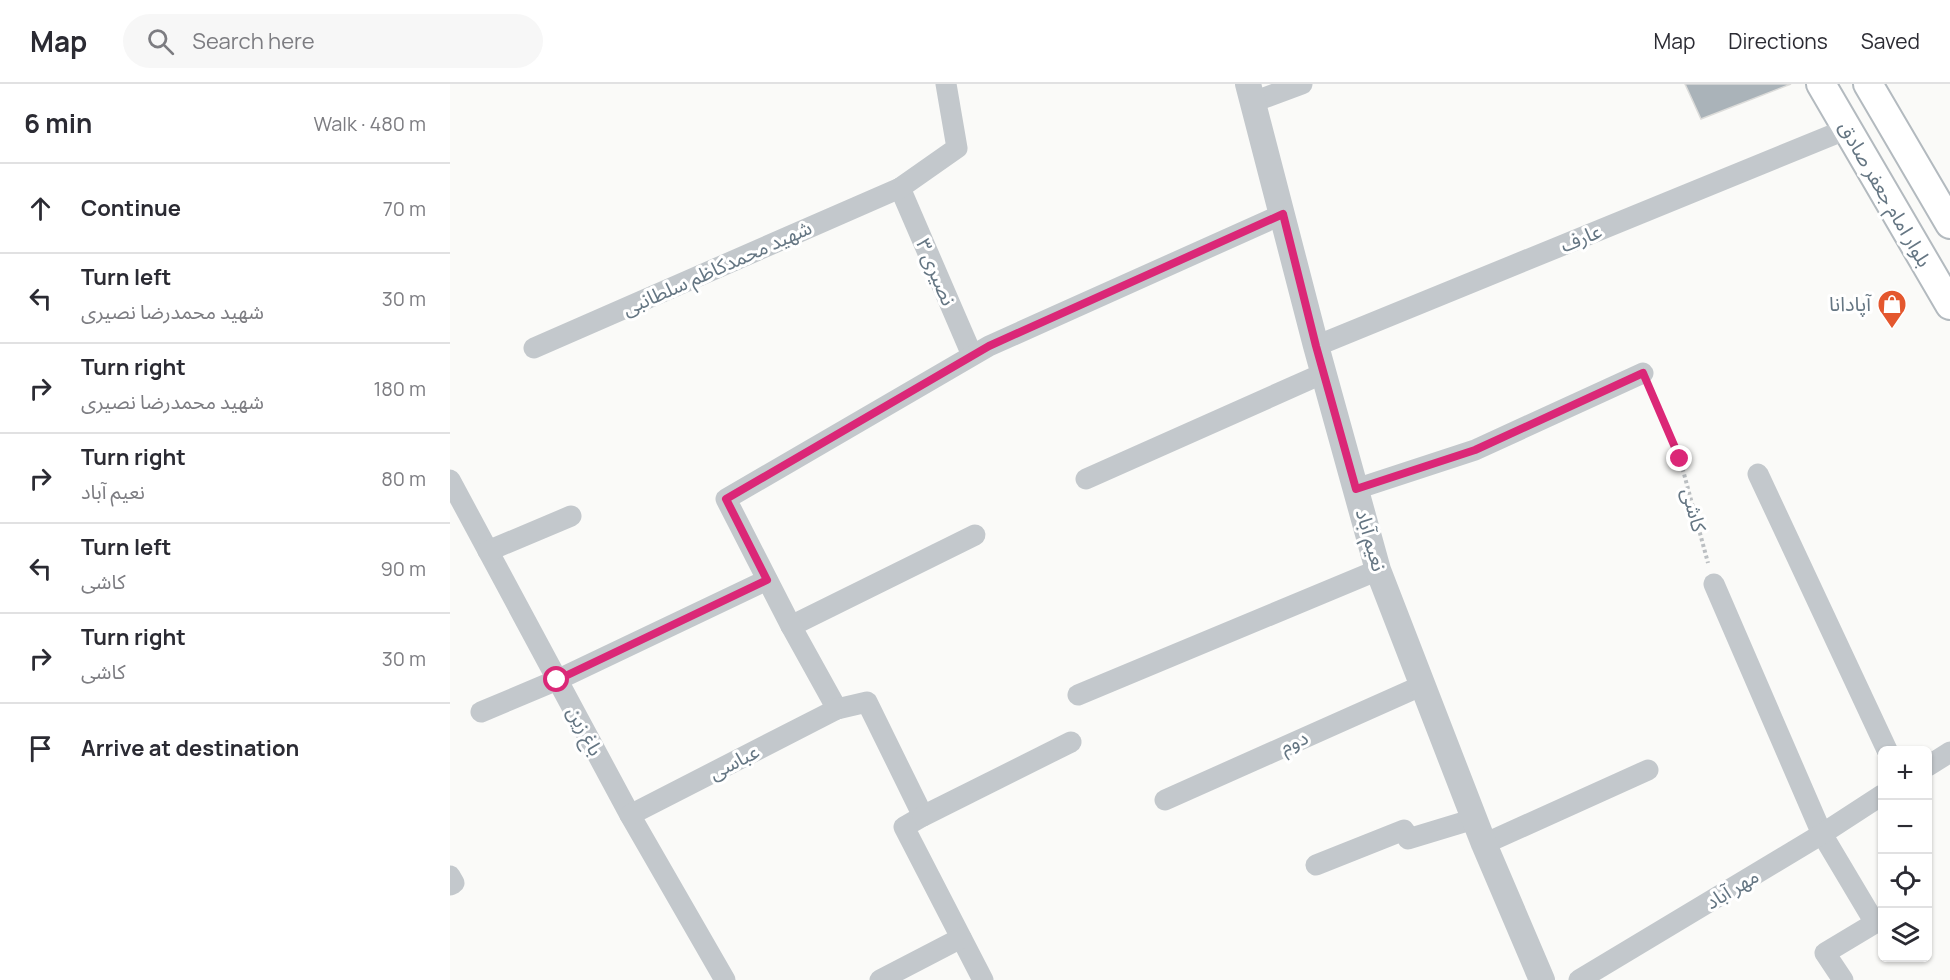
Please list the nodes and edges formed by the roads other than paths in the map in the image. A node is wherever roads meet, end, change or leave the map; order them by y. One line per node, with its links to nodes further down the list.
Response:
1 (946, 84): 7 (street, شهید محمدکاظم سلطانبی)
2 (1302, 84): 5 (street)
3 (1821, 84): 6 (main road, بلوار امام جعفر صادق)
4 (1868, 84): 9 (main road, بلوار امام جعفر صادق)
5 (1251, 93): 8 (street, نعیم آباد)
6 (1847, 129): 10 (main road, بلوار امام جعفر صادق); 11 (street, عارف)
7 (900, 188): 12 (street, شهید محمدکاظم سلطانبی); 13 (street, نصیری ۳)
8 (1283, 214): 11 (street, نعیم آباد); 13 (street)
9 (1950, 224)
10 (1950, 305)
11 (1316, 346): 14 (street, نعیم آباد)
12 (534, 348)
13 (972, 355): 24 (street)
14 (1324, 373): 17 (street); 19 (street, نعیم آباد)
15 (1643, 373): 19 (street)
16 (1758, 474): 33 (street)
17 (1086, 478)
18 (450, 480): 22 (street, باغ زین)
19 (1356, 489): 23 (street, نعیم آباد)
20 (571, 516): 22 (street)
21 (975, 536): 26 (street)
22 (488, 551): 27 (street, باغ زین)
23 (1378, 570): 28 (street, نعیم آباد); 29 (street)
24 (767, 580): 26 (street); 27 (street)
25 (1714, 584): 42 (street)
26 (791, 626): 30 (street)
27 (557, 680): 31 (street); 39 (street, باغ زین)
28 (1423, 684): 38 (street, دوم); 41 (street, نعیم آباد)
29 (1078, 695)
30 (837, 709): 39 (street, عباسی); 40 (street, عباسی)
31 (481, 712)
32 (1071, 742): 40 (street)
33 (1885, 746)
34 (1950, 752): 35 (street)
35 (1932, 763)
36 (1648, 770): 43 (street)
37 (1878, 798): 42 (street, مهر آباد)
38 (1165, 800)
39 (630, 815): 48 (street, باغ زین)
40 (923, 816): 47 (street)
41 (1474, 819): 43 (street, نعیم آباد); 44 (street)
42 (1822, 834): 52 (street, مهر آباد); 53 (street)
43 (1484, 844): 51 (street, نعیم آباد)
44 (1316, 865)
45 (450, 876): 46 (street)
46 (450, 885)
47 (961, 938): 49 (street); 50 (street)
48 (725, 980)
49 (880, 980)
50 (983, 980)
51 (1542, 980)
52 (1580, 980)
53 (1843, 980)

